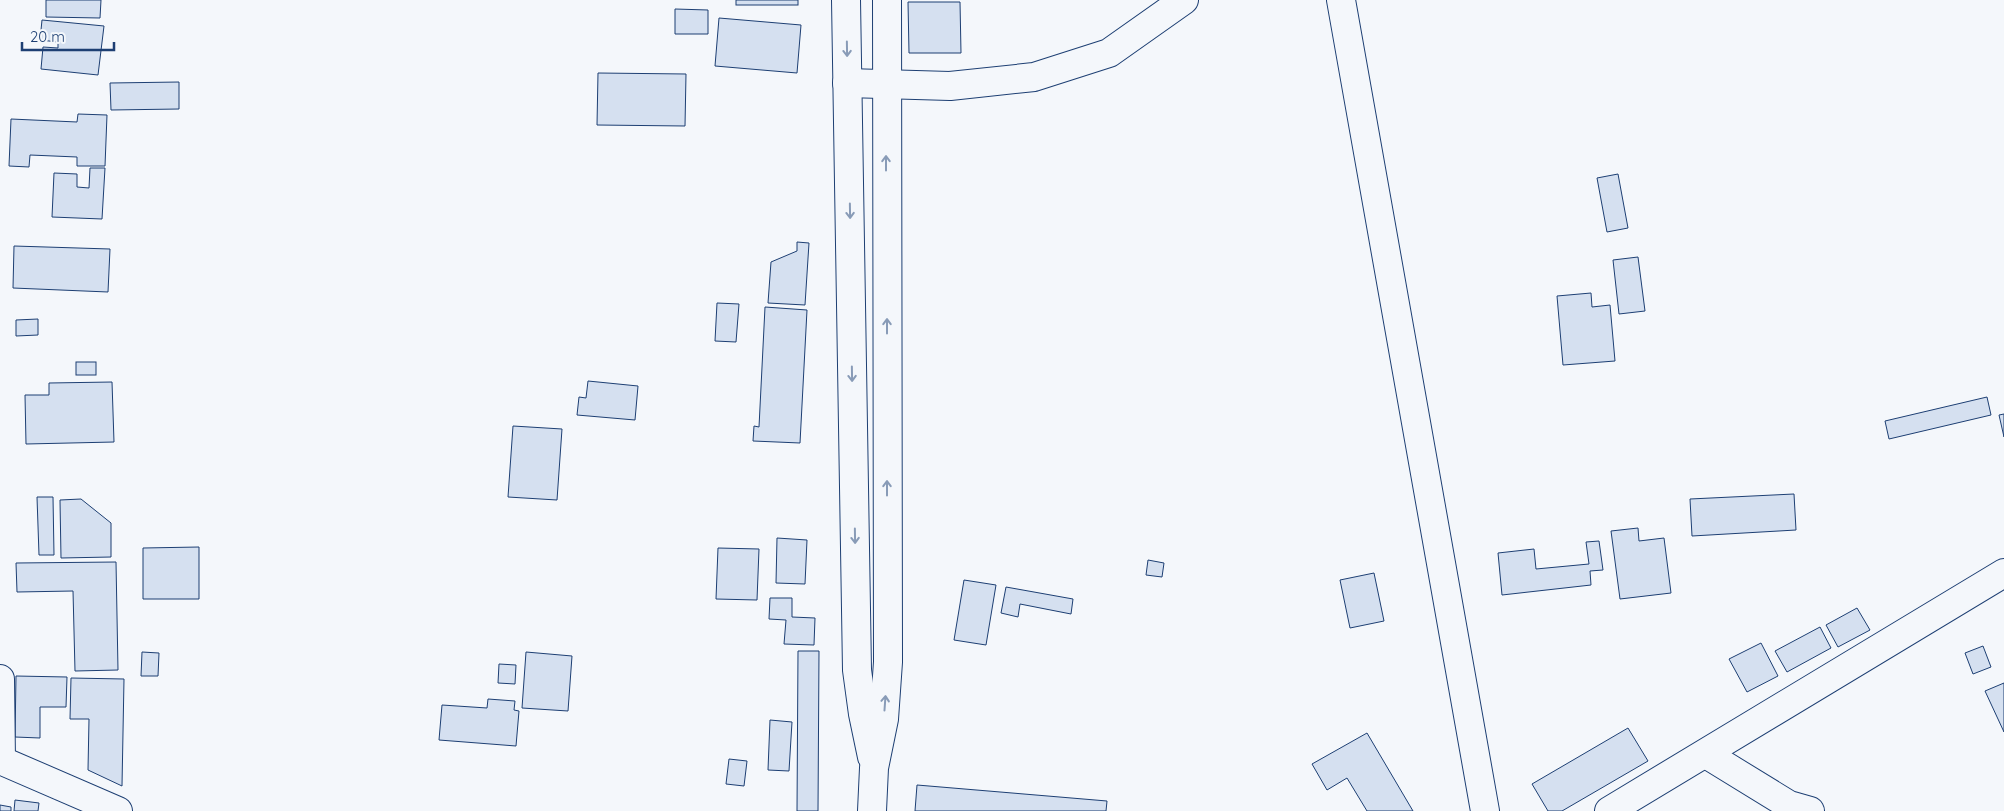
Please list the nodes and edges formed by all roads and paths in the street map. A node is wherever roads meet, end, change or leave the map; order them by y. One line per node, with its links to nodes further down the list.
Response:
1 (846, 0): 5 (main road, one-way to 5)
2 (887, 0): 6 (main road)
3 (1184, 0): 6 (main road)
4 (1341, 0): 14 (main road)
5 (847, 83): 6 (main road); 11 (main road, one-way to 11)
6 (886, 83): 11 (main road, one-way to 6)
7 (2004, 572): 9 (main road)
8 (0, 679): 10 (main road)
9 (1706, 754): 15 (main road); 16 (main road)
10 (0, 760): 12 (main road)
11 (874, 768): 13 (main road)
12 (118, 811)
13 (872, 811)
14 (1485, 811)
15 (1609, 811)
16 (1810, 811)

